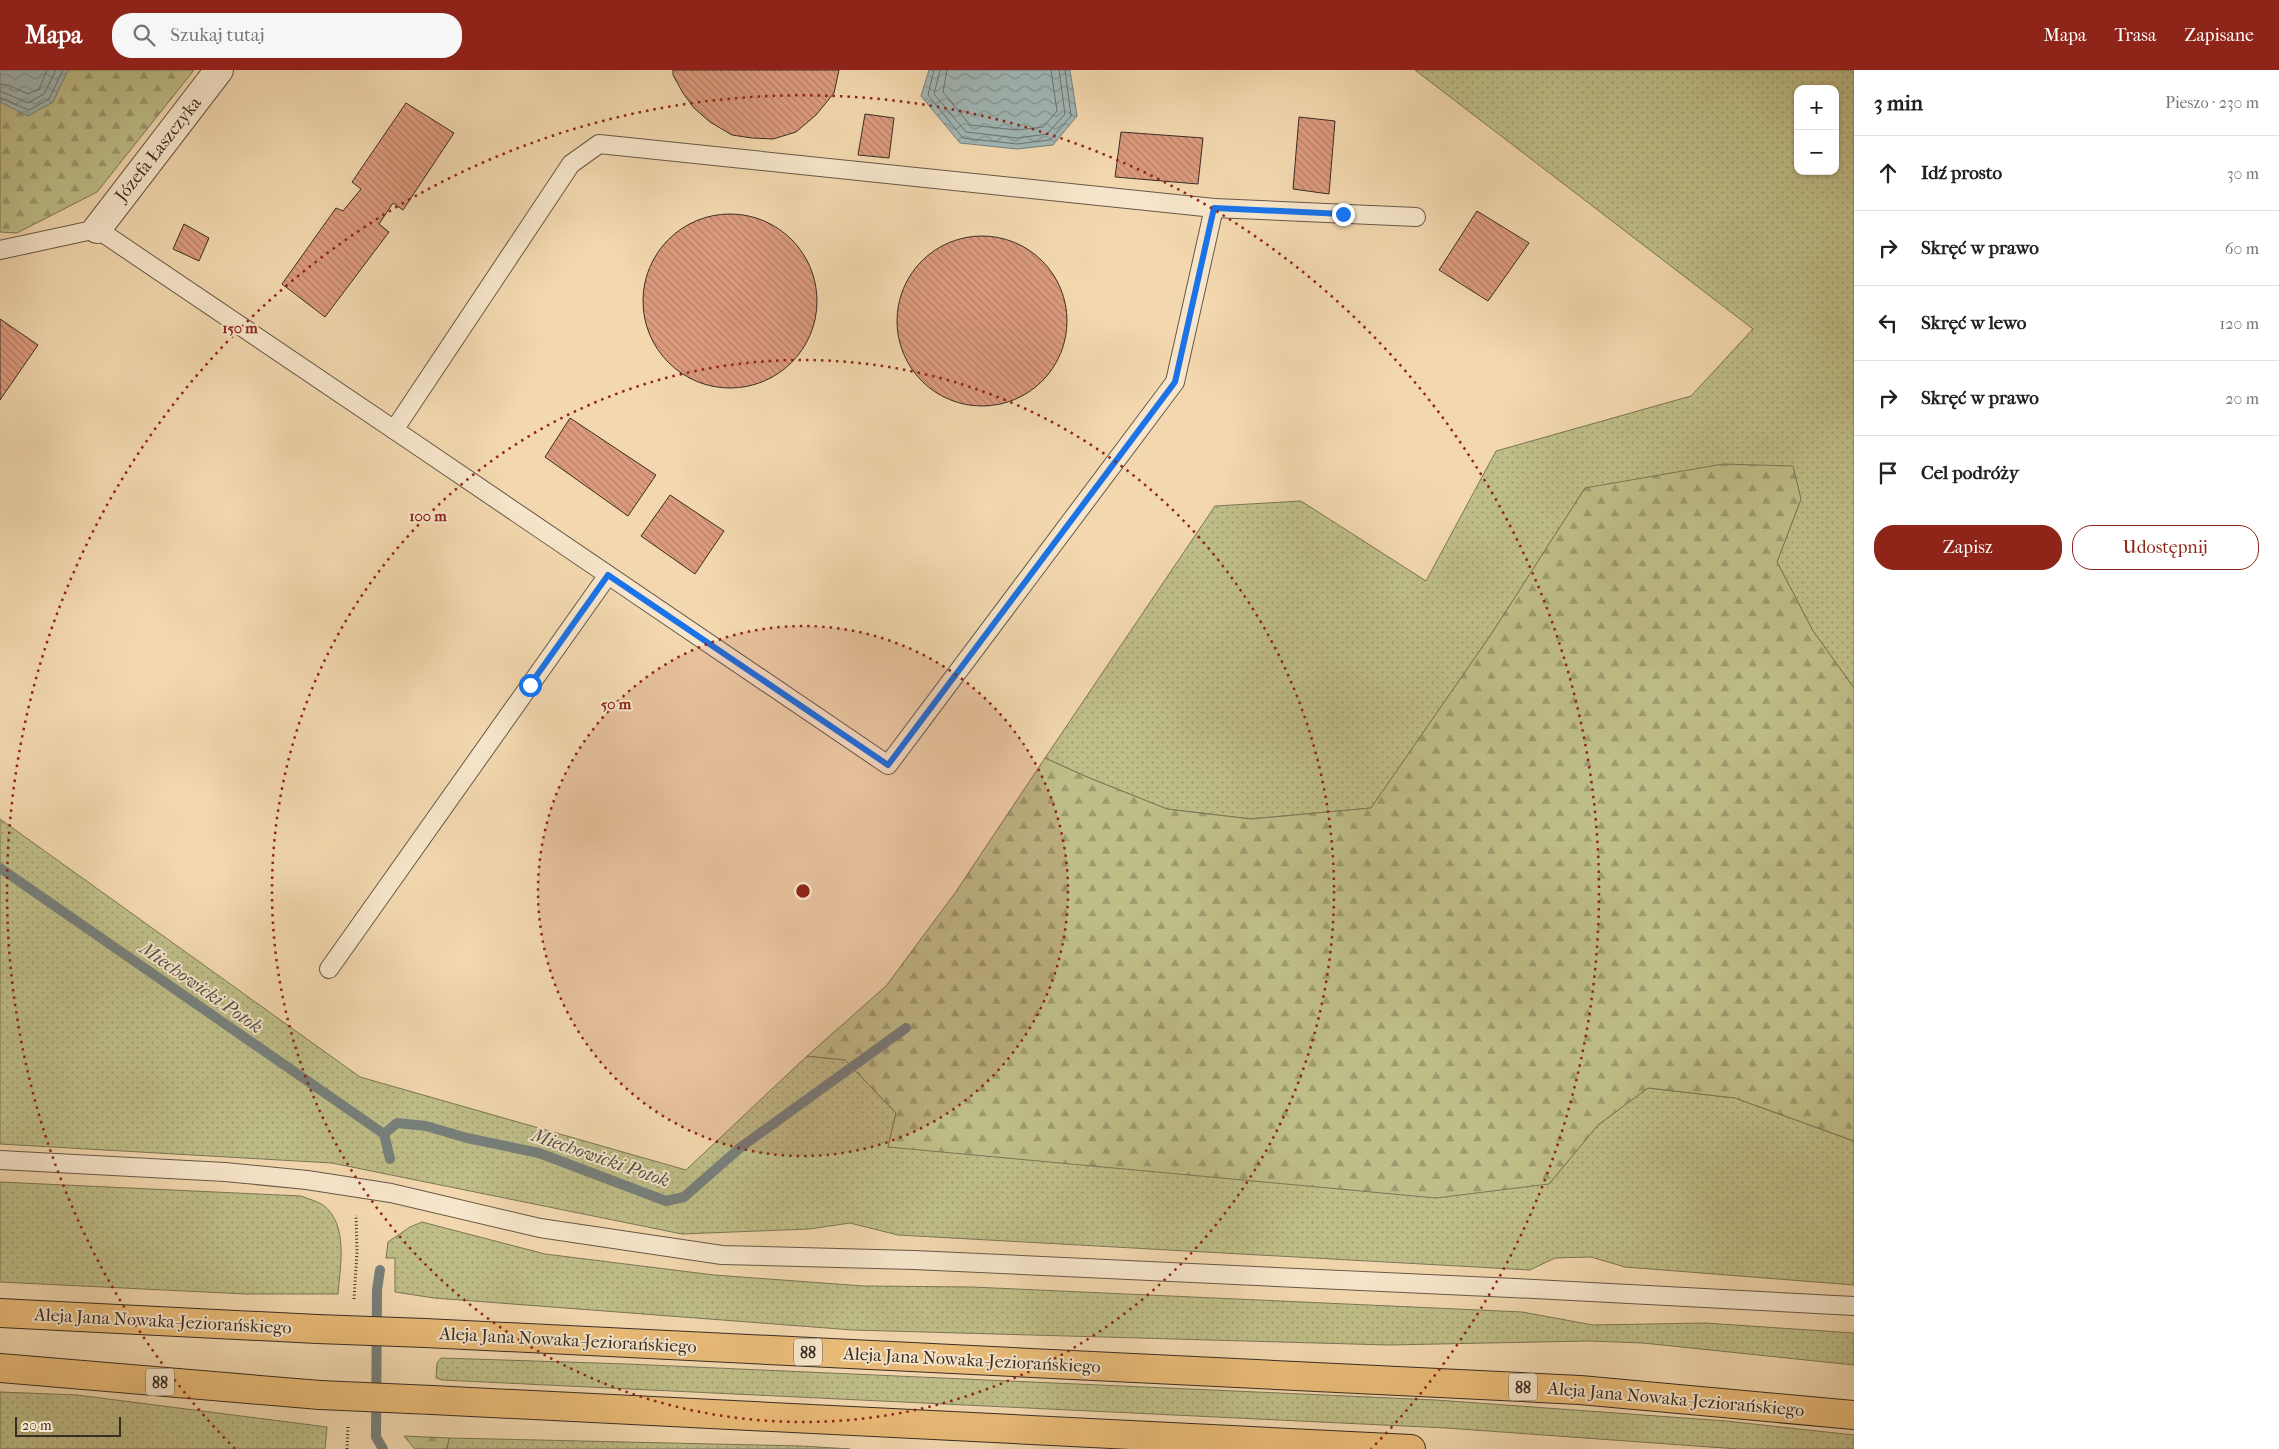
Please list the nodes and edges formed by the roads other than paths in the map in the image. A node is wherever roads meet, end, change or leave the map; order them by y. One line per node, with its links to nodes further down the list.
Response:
1 (219, 70): 4 (street, Józefa Łaszczyka)
2 (1214, 208): 3 (lane); 6 (lane); 7 (lane)
3 (1416, 217)
4 (97, 229): 5 (lane); 6 (lane)
5 (0, 250)
6 (394, 430): 7 (lane)
7 (608, 575): 8 (lane)
8 (329, 969)
9 (0, 1160): 10 (lane)
10 (1854, 1306)
11 (0, 1313): 13 (main road, Aleja Jana Nowaka-Jeziorańskiego / 88, bridge)
12 (0, 1368): 14 (main road, 88, bridge)
13 (1854, 1415)
14 (1411, 1449)

